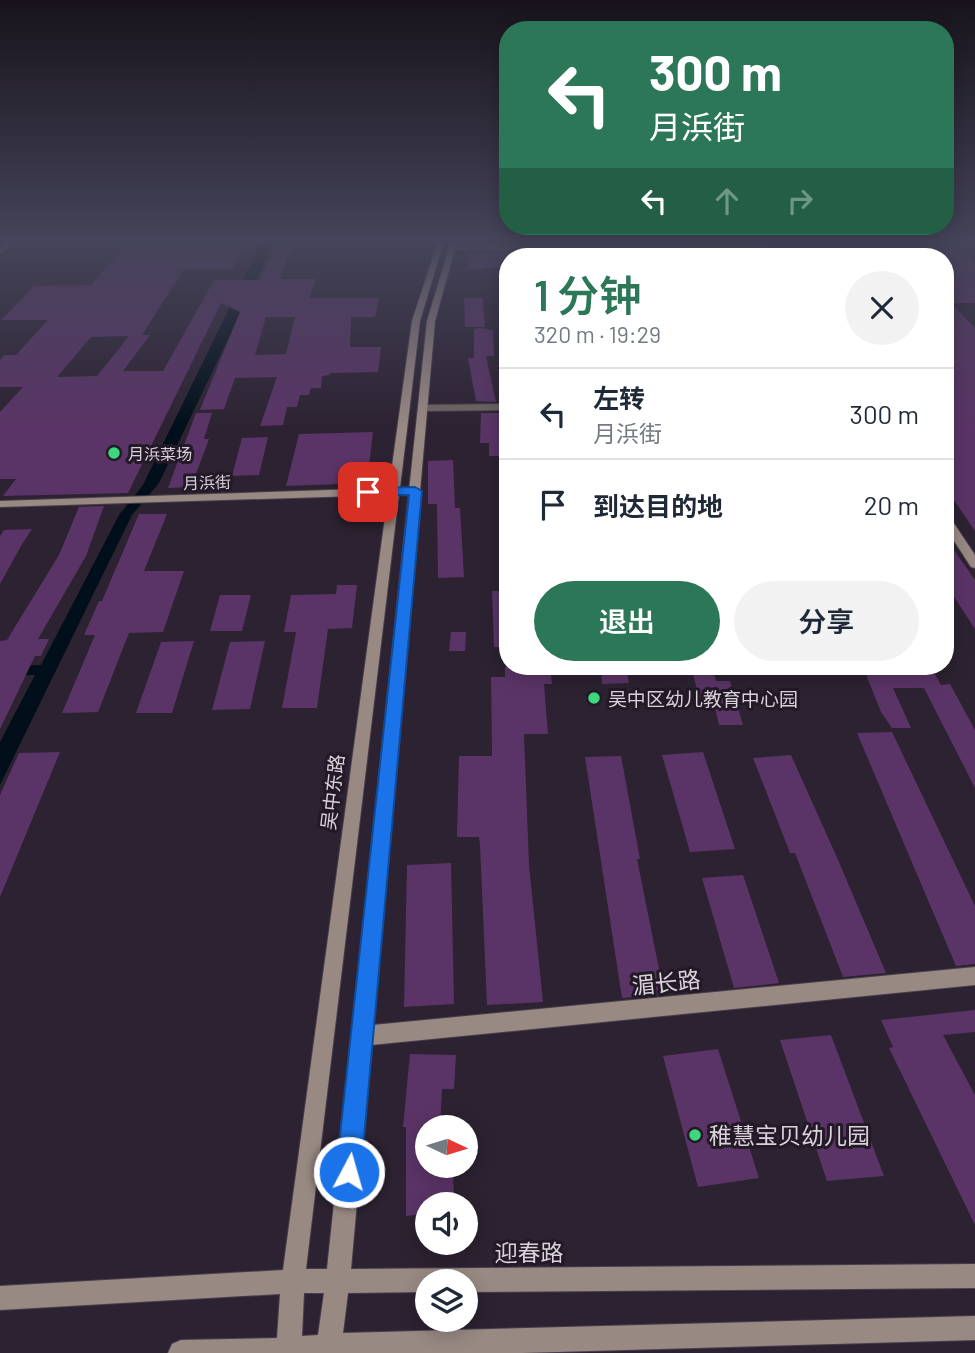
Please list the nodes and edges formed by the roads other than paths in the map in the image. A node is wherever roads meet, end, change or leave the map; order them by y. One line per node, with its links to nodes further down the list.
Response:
1 (423, 304): 5 (main road, 吴中东路)
2 (435, 304): 4 (main road)
3 (499, 407): 4 (street)
4 (423, 408): 6 (main road)
5 (395, 491): 6 (main road, 月浜街); 7 (main road, 月浜街); 13 (main road, 吴中东路)
6 (415, 491): 11 (main road)
7 (0, 503)
8 (954, 532): 9 (main road)
9 (975, 564)
10 (975, 976): 11 (main road, 湄长路)
11 (362, 1036): 14 (main road)
12 (975, 1276): 14 (main road, 迎春路)
13 (293, 1281): 14 (main road, 迎春路); 15 (main road, 迎春路); 18 (main road, 吴中东路)
14 (338, 1282): 17 (main road)
15 (0, 1298)
16 (975, 1328): 17 (main road)
17 (328, 1349): 18 (main road)
18 (289, 1351): 19 (main road)
19 (181, 1353)

